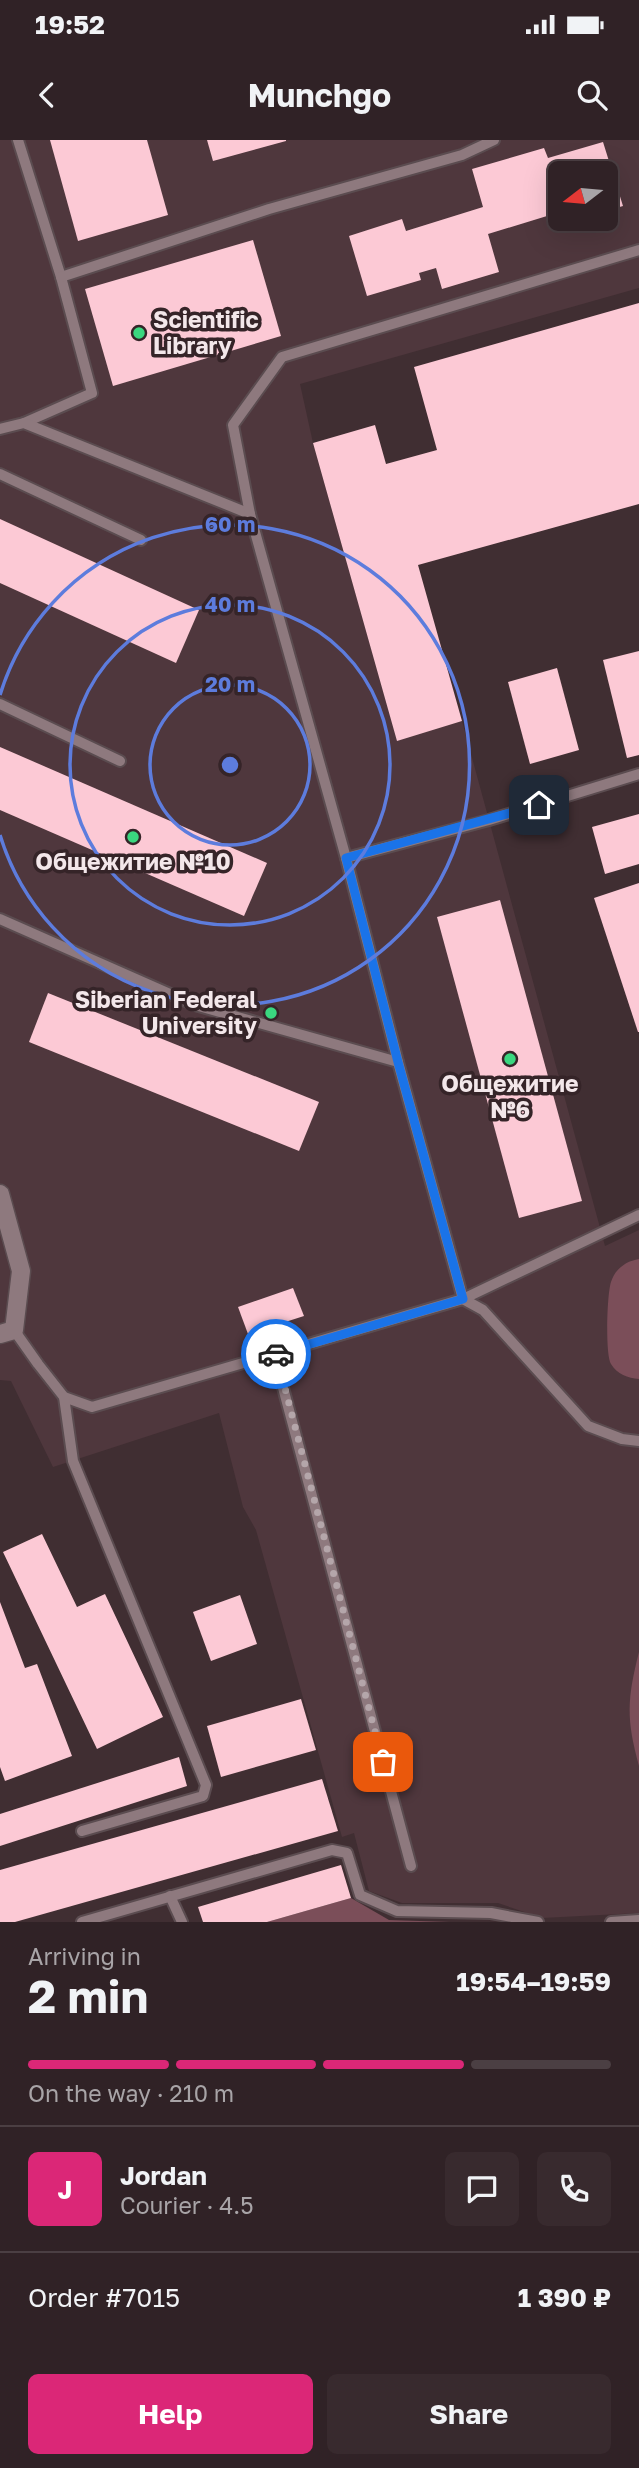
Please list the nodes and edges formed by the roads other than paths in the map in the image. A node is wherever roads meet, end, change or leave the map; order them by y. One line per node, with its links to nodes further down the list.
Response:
1 (18, 140): 4 (lane)
2 (494, 140): 4 (lane)
3 (639, 250): 8 (lane)
4 (61, 277): 5 (lane)
5 (24, 423): 6 (lane); 8 (lane)
6 (0, 429)
7 (0, 474): 9 (lane)
8 (250, 514): 13 (lane)
9 (141, 540)
10 (0, 704): 11 (lane)
11 (120, 761)
12 (639, 774): 13 (lane)
13 (346, 858): 15 (lane)
14 (0, 919): 15 (lane)
15 (398, 1062): 18 (lane)
16 (0, 1194): 19 (street)
17 (639, 1215): 18 (lane)
18 (463, 1299): 20 (lane); 22 (lane)
19 (7, 1332): 21 (lane)
20 (274, 1354): 21 (lane); 24 (lane)
21 (64, 1397): 23 (lane)
22 (639, 1441)
23 (82, 1831)
24 (411, 1866)
25 (170, 1896): 27 (lane); 28 (lane); 29 (lane)
26 (639, 1920): 30 (lane)
27 (82, 1922)
28 (182, 1922)
29 (538, 1922)
30 (611, 1922)

